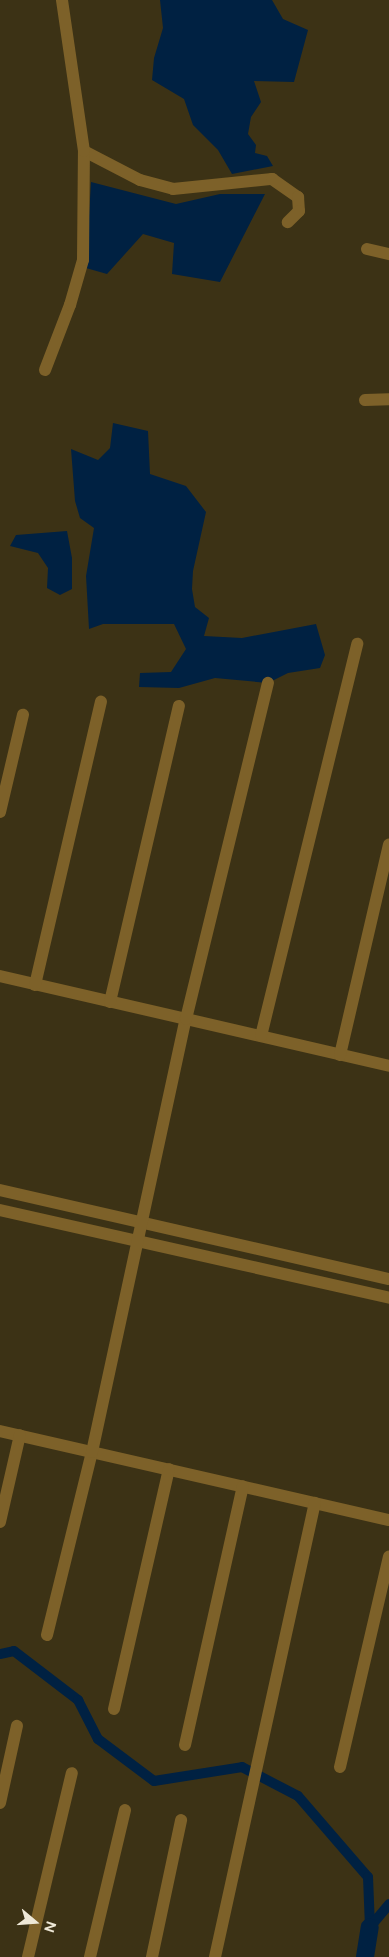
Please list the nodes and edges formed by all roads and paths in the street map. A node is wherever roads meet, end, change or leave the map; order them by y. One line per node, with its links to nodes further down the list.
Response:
1 (62, 0): 2 (street)
2 (84, 151): 3 (street); 6 (street)
3 (288, 222)
4 (367, 249): 5 (street)
5 (389, 254)
6 (45, 370)
7 (389, 399): 8 (street)
8 (365, 400)
9 (357, 644): 20 (street)
10 (268, 683): 19 (street)
11 (101, 702): 17 (street)
12 (179, 706): 18 (street)
13 (23, 715): 14 (street)
14 (0, 812)
15 (389, 845): 21 (street)
16 (0, 976): 17 (street)
17 (35, 984): 18 (street)
18 (110, 1002): 19 (street)
19 (186, 1019): 20 (street); 25 (street)
20 (261, 1036): 21 (street)
21 (340, 1055): 22 (street)
22 (389, 1066)
23 (0, 1190): 25 (street)
24 (0, 1210): 26 (street)
25 (140, 1222): 26 (street); 27 (street)
26 (136, 1241): 28 (street); 31 (street)
27 (389, 1279)
28 (389, 1298)
29 (0, 1431): 30 (street)
30 (20, 1435): 31 (street); 36 (street)
31 (92, 1452): 32 (street); 38 (street)
32 (169, 1469): 33 (street); 39 (street)
33 (243, 1486): 34 (street); 41 (street)
34 (315, 1503): 35 (street); 50 (street)
35 (389, 1520)
36 (0, 1522)
37 (389, 1557): 42 (street)
38 (48, 1635)
39 (114, 1709)
40 (17, 1726): 44 (street)
41 (185, 1745)
42 (340, 1767)
43 (72, 1773): 47 (street)
44 (0, 1803)
45 (125, 1810): 48 (street)
46 (181, 1820): 49 (street)
47 (28, 1957)
48 (90, 1957)
49 (152, 1957)
50 (215, 1957)

